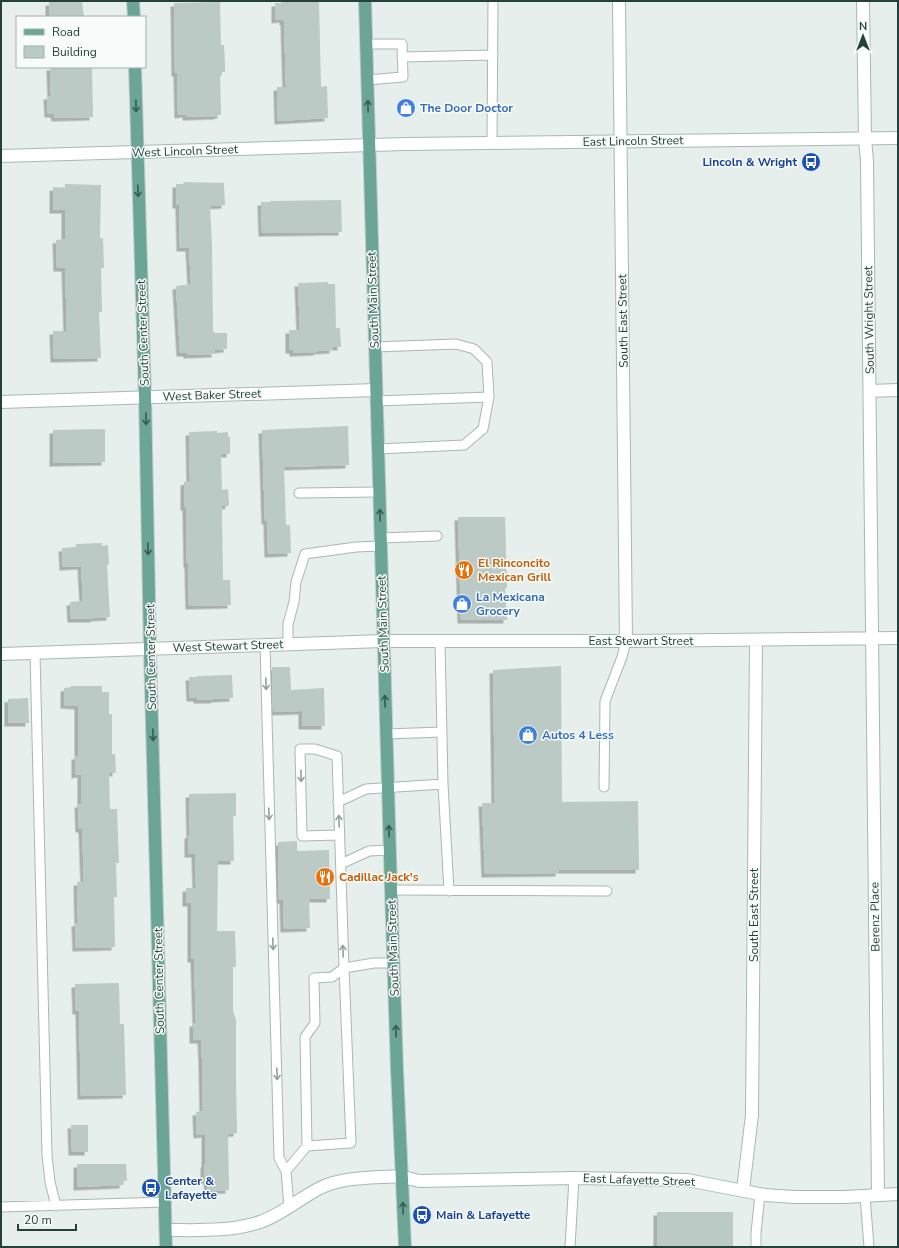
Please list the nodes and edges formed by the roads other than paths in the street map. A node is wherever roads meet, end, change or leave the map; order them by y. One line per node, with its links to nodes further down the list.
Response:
1 (133, 1): 6 (main road)
2 (365, 1): 7 (main road, South Main Street)
3 (493, 1): 8 (lane)
4 (619, 1): 14 (street, South East Street)
5 (863, 1): 13 (street, South Wright Street)
6 (134, 16)
7 (366, 44): 9 (lane); 11 (main road, South Main Street)
8 (493, 55): 9 (lane); 15 (lane)
9 (402, 57): 11 (lane)
10 (135, 68): 17 (main road, South Center Street, one-way to 17)
11 (367, 80): 16 (main road, South Main Street, one-way to 11)
12 (898, 138): 13 (street, East Lincoln Street)
13 (865, 139): 14 (street, East Lincoln Street); 21 (street, South Wright Street)
14 (621, 141): 15 (street, East Lincoln Street); 36 (street, South East Street)
15 (492, 143): 16 (street, East Lincoln Street)
16 (368, 145): 17 (street, West Lincoln Street); 19 (main road, South Main Street)
17 (137, 152): 18 (street, West Lincoln Street); 23 (main road, South Center Street, one-way to 23)
18 (1, 156)
19 (375, 348): 22 (main road, South Main Street); 24 (lane)
20 (898, 390): 21 (street)
21 (870, 391): 32 (street, South Wright Street)
22 (376, 396): 23 (street, West Baker Street); 24 (lane); 26 (main road, South Main Street)
23 (145, 397): 25 (street, West Baker Street); 39 (main road, South Center Street, one-way to 39)
24 (489, 397): 26 (lane)
25 (1, 402)
26 (378, 449): 27 (main road, South Main Street)
27 (379, 492): 28 (lane); 30 (main road, South Main Street, one-way to 27)
28 (299, 493)
29 (437, 536): 30 (lane)
30 (380, 542): 34 (main road, South Main Street); 37 (lane)
31 (898, 638): 32 (street, East Stewart Street)
32 (873, 639): 33 (street, East Stewart Street); 63 (street, Berenz Place)
33 (756, 640): 36 (street, East Stewart Street); 60 (street, South East Street)
34 (384, 641): 35 (street, East Stewart Street); 37 (street, West Stewart Street); 43 (main road, South Main Street, one-way to 34)
35 (440, 641): 36 (street, East Stewart Street); 42 (lane)
36 (626, 641): 46 (lane)
37 (288, 644): 38 (street, West Stewart Street)
38 (265, 645): 39 (street, West Stewart Street); 57 (lane, one-way to 57)
39 (150, 649): 40 (street, West Stewart Street); 65 (main road, South Center Street, one-way to 65)
40 (35, 653): 41 (street, West Stewart Street); 66 (lane)
41 (1, 654)
42 (442, 732): 43 (lane); 44 (lane)
43 (386, 734): 45 (main road, South Main Street)
44 (443, 784): 45 (lane); 52 (lane)
45 (388, 787): 47 (lane); 49 (main road, South Main Street, one-way to 45)
46 (604, 787)
47 (338, 802): 48 (lane, one-way to 47); 48 (lane, one-way to 48)
48 (339, 835): 50 (lane)
49 (390, 850): 50 (lane); 51 (main road, South Main Street)
50 (341, 864): 55 (lane, one-way to 50)
51 (391, 890): 52 (lane); 54 (main road, South Main Street)
52 (449, 891): 53 (lane)
53 (607, 891)
54 (394, 963): 55 (lane); 58 (main road, South Main Street, one-way to 54)
55 (344, 968): 56 (lane); 56 (lane)
56 (307, 1146): 57 (lane)
57 (286, 1171): 68 (lane)
58 (402, 1177): 59 (street, East Lafayette Street); 68 (street, East Lafayette Street); 71 (main road, South Main Street, one-way to 58)
59 (574, 1178): 60 (street, East Lafayette Street); 72 (lane)
60 (743, 1190): 61 (street, East Lafayette Street)
61 (760, 1194): 64 (street, East Lafayette Street); 73 (lane)
62 (898, 1194): 63 (street, East Lafayette Street)
63 (878, 1195): 64 (street, East Lafayette Street)
64 (865, 1196): 74 (lane)
65 (165, 1202): 66 (lane); 69 (main road, South Center Street)
66 (56, 1206): 67 (lane)
67 (1, 1207)
68 (289, 1207): 69 (street, East Lafayette Street)
69 (166, 1230): 70 (main road, South Center Street)
70 (166, 1247)
71 (405, 1247)
72 (570, 1247)
73 (756, 1247)
74 (869, 1247)

